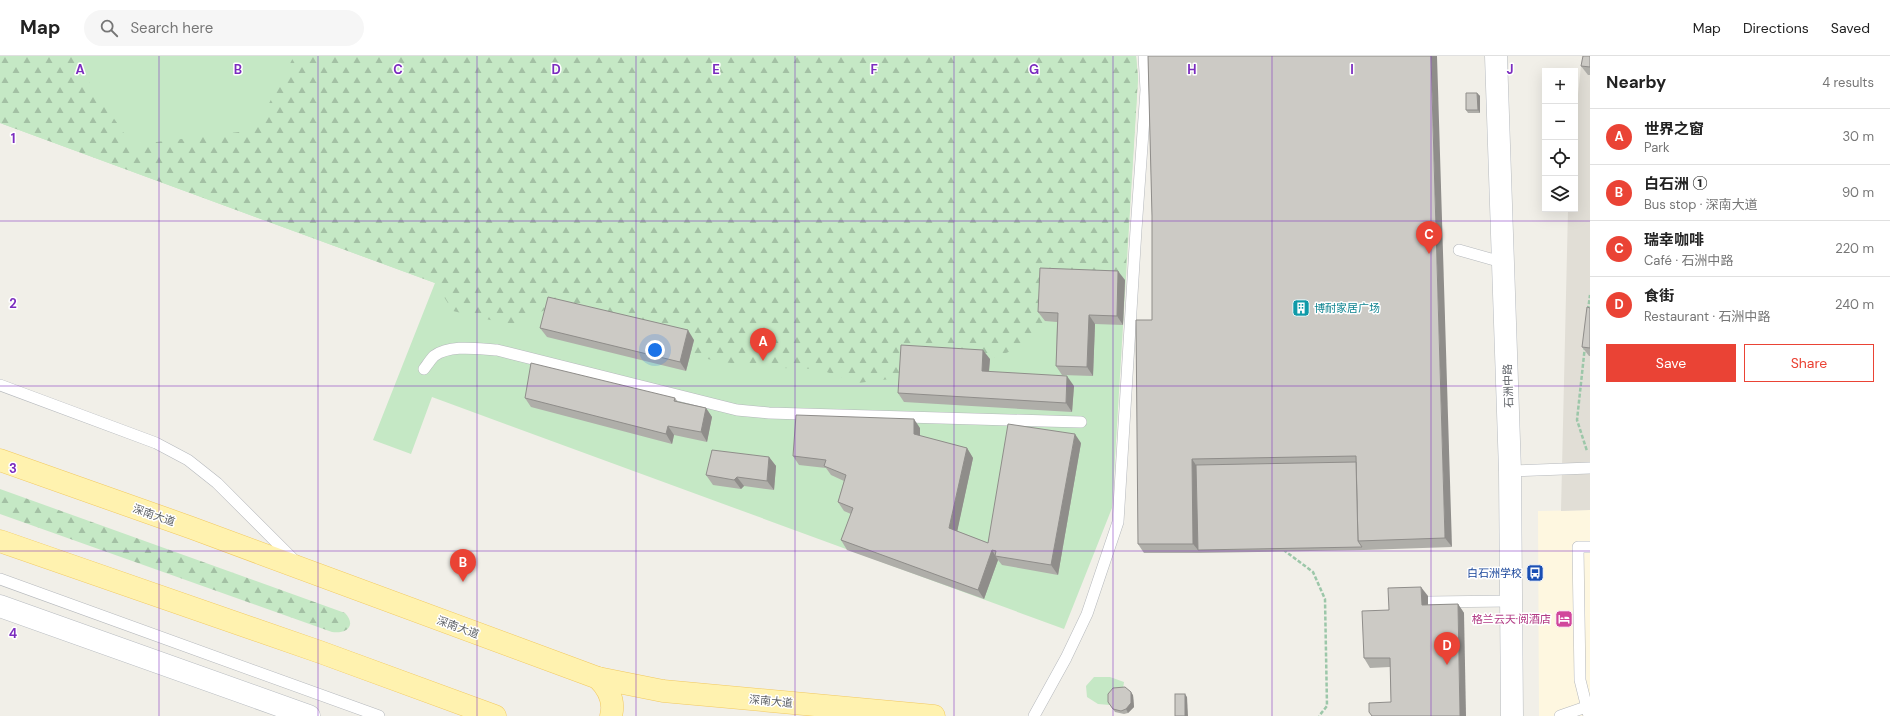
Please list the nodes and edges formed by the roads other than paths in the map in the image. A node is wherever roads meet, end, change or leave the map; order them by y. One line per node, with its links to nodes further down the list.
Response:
1 (1144, 56): 25 (lane)
2 (1496, 56): 4 (street, 石洲中路)
3 (1459, 250): 4 (lane)
4 (1505, 263): 10 (street, 石洲中路)
5 (424, 368): 7 (lane)
6 (0, 386): 13 (lane)
7 (1081, 422)
8 (0, 460): 13 (main road, 深南大道)
9 (1590, 468): 10 (lane)
10 (1510, 471): 15 (street, 石洲中路)
11 (0, 541): 22 (main road)
12 (1590, 547): 19 (lane)
13 (304, 570): 18 (main road, 深南大道)
14 (0, 579): 21 (lane)
15 (1511, 601): 16 (lane); 26 (street, 石洲中路)
16 (1428, 602)
17 (0, 606): 20 (street)
18 (598, 678): 23 (main road); 24 (main road, 深南大道)
19 (1588, 711): 27 (lane)
20 (309, 716)
21 (379, 716)
22 (495, 716)
23 (611, 716)
24 (934, 716)
25 (1034, 716)
26 (1512, 716)
27 (1560, 716)

